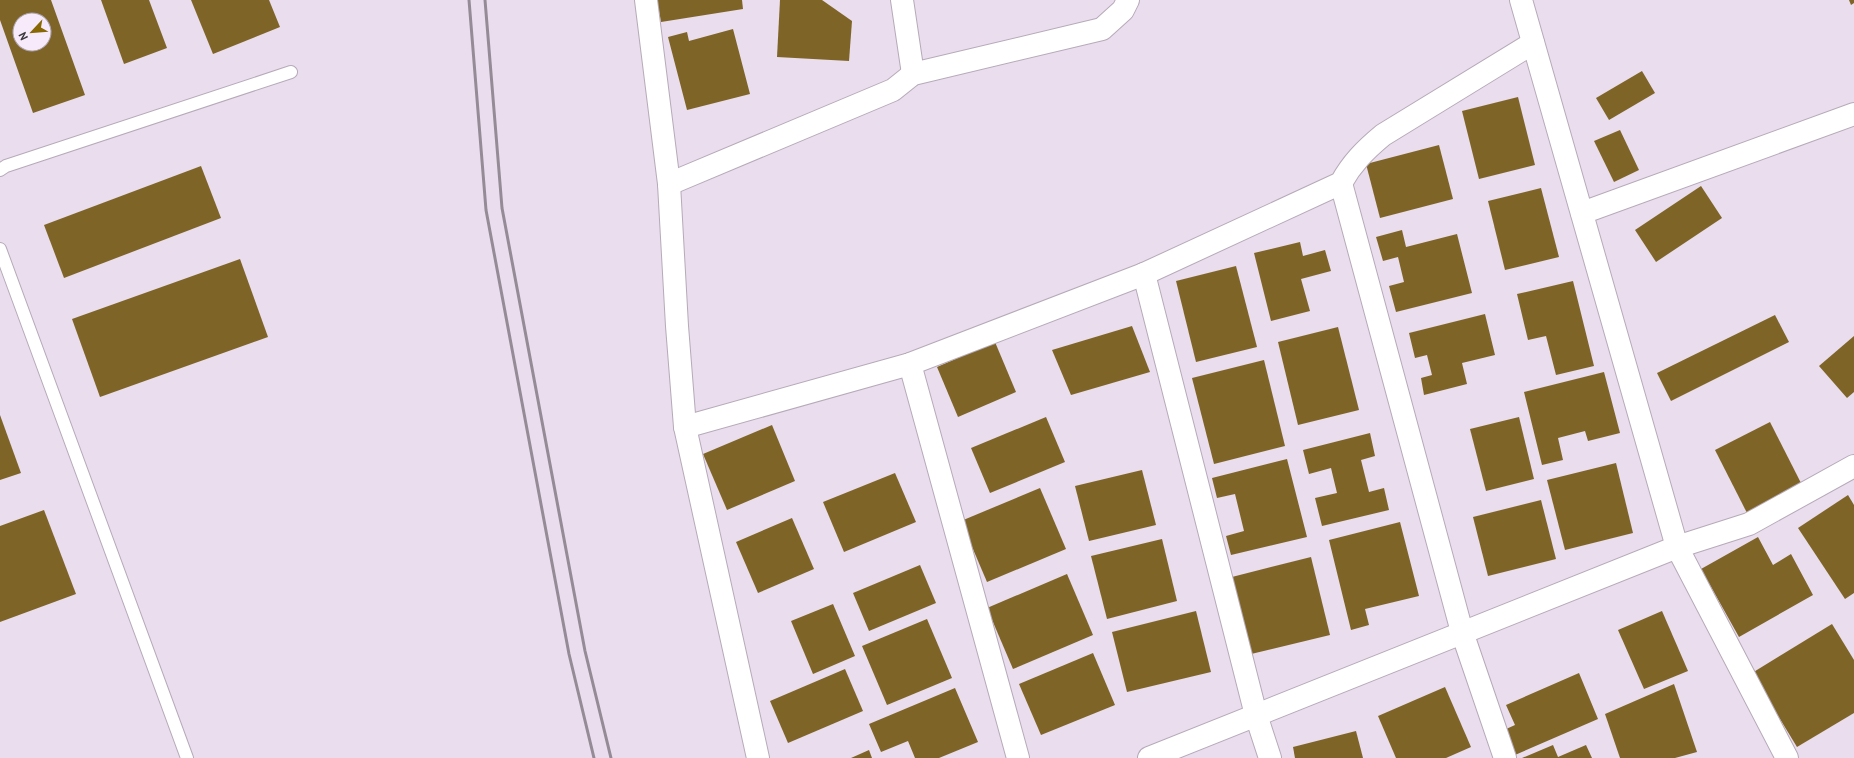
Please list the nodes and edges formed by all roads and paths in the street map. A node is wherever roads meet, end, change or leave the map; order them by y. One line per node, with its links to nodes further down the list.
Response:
1 (646, 0): 11 (street)
2 (902, 0): 7 (street)
3 (1128, 0): 7 (street)
4 (1521, 0): 5 (street)
5 (1533, 43): 10 (street); 12 (street)
6 (291, 72): 9 (lane)
7 (913, 74): 11 (street)
8 (1854, 114): 12 (street)
9 (0, 170)
10 (1341, 183): 14 (street); 19 (street)
11 (669, 184): 16 (street)
12 (1582, 214): 18 (street)
13 (0, 249): 21 (lane)
14 (1144, 274): 15 (street); 20 (street)
15 (910, 364): 16 (street); 23 (street)
16 (685, 427): 22 (street)
17 (1854, 466): 18 (street)
18 (1677, 547): 19 (street); 27 (street)
19 (1462, 632): 20 (street); 26 (street)
20 (1256, 715): 24 (street); 25 (street)
21 (187, 758)
22 (758, 758)
23 (1018, 758)
24 (1149, 758)
25 (1270, 758)
26 (1505, 758)
27 (1787, 758)

